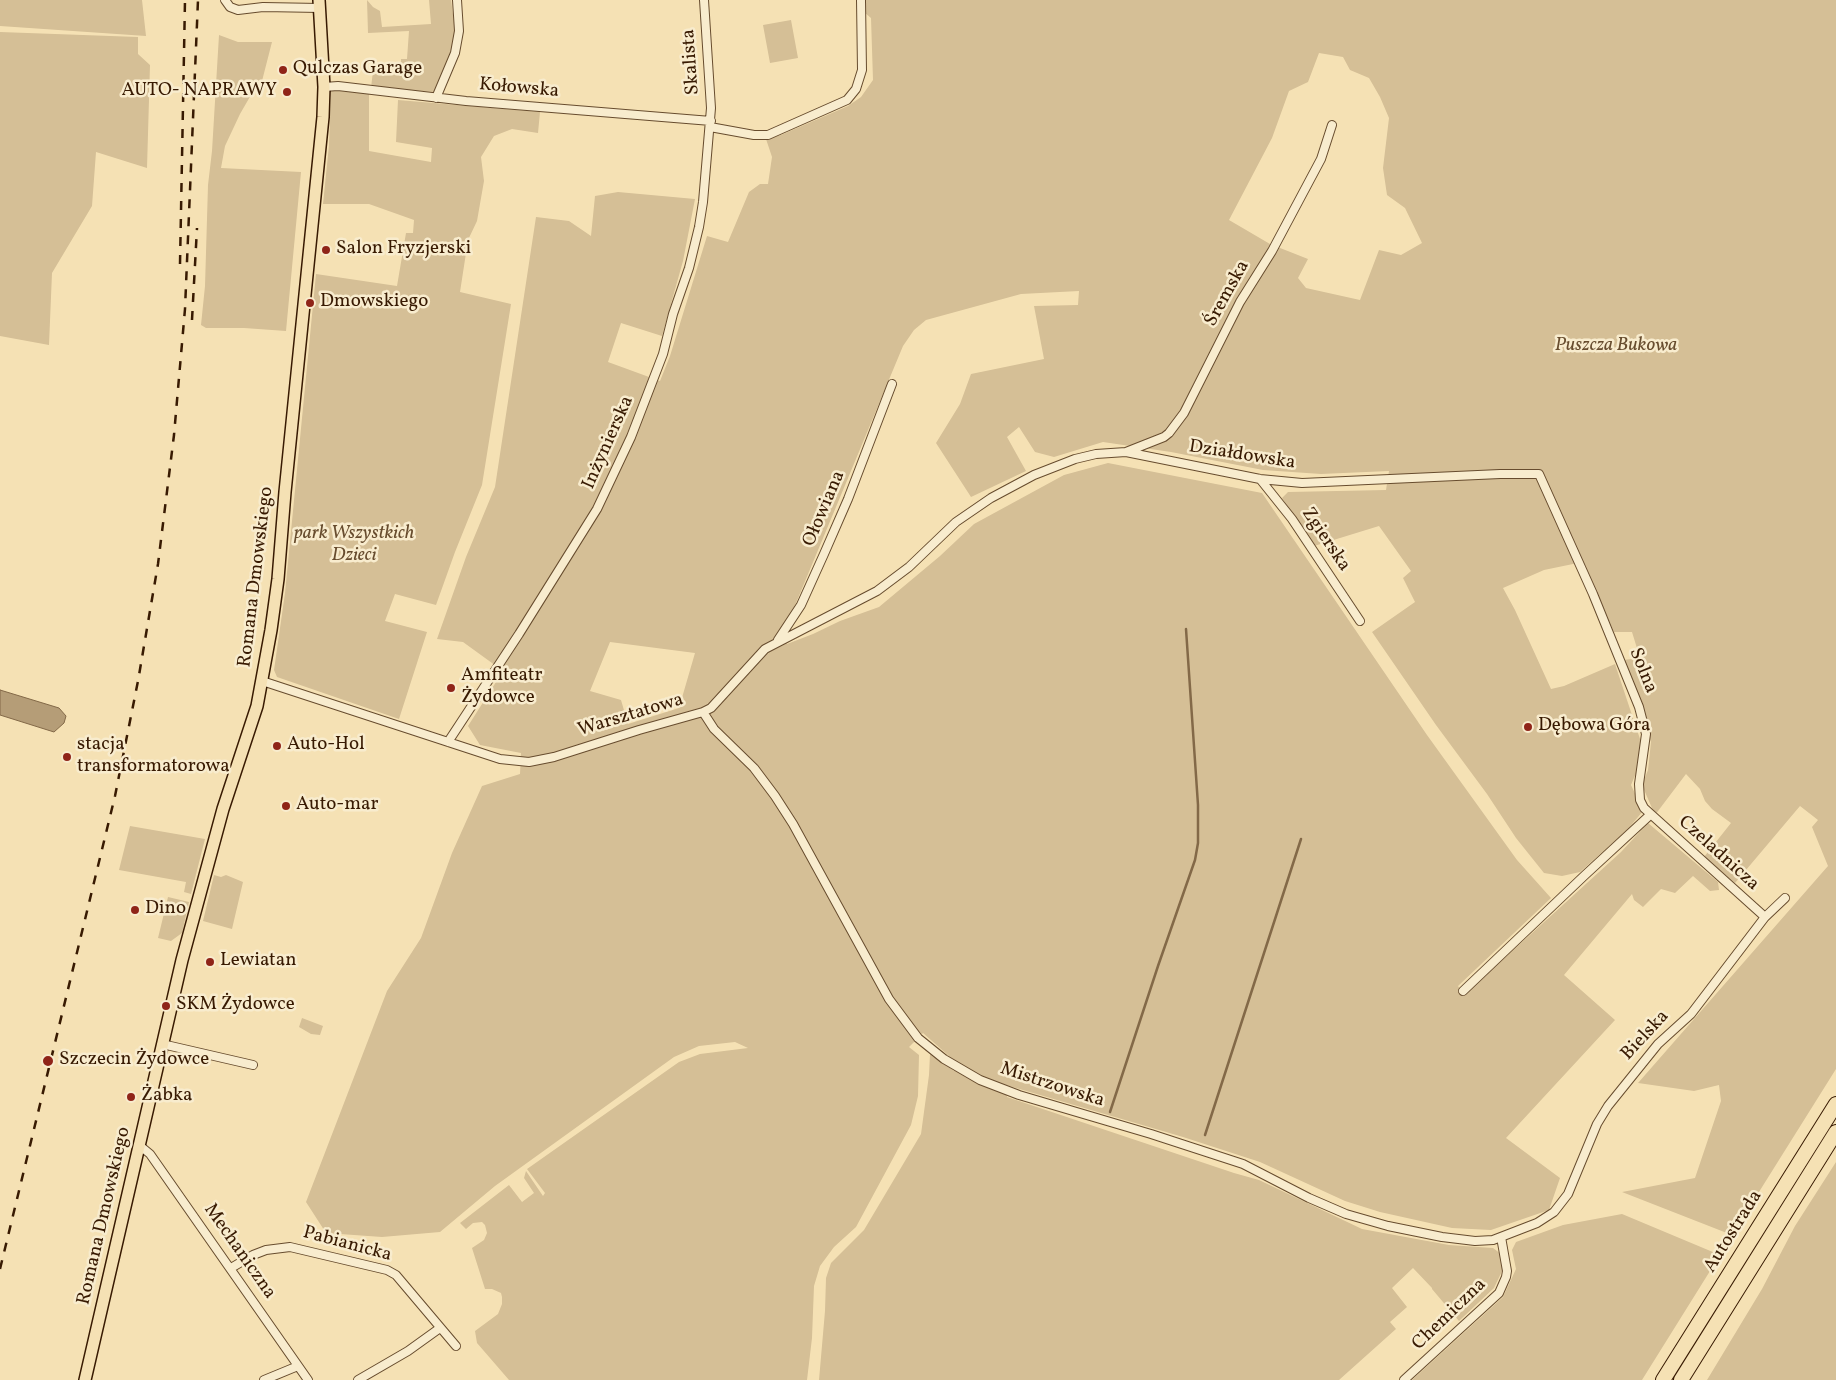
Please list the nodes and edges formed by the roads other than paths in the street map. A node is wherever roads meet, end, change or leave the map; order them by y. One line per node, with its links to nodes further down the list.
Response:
1 (225, 0): 5 (street)
2 (457, 0): 7 (street)
3 (704, 0): 8 (street, Skalista)
4 (861, 0): 8 (street, Kołowska)
5 (320, 4): 6 (main road, Romana Dmowskiego)
6 (324, 87): 7 (street, Kołowska); 17 (main road, Romana Dmowskiego)
7 (436, 98): 8 (street, Kołowska)
8 (711, 124): 19 (street, Inżynierska)
9 (1332, 125): 11 (street, Śremska)
10 (892, 384): 16 (street, Ołowiana)
11 (1126, 452): 13 (street, Działdowska); 14 (street, Działdowska)
12 (1540, 474): 13 (street, Działdowska); 20 (street, Solna)
13 (1260, 479): 15 (street, Zgierska)
14 (956, 522): 16 (street, Warsztatowa)
15 (1360, 621)
16 (776, 642): 18 (street, Warsztatowa)
17 (262, 682): 19 (street, Warsztatowa); 24 (main road, Romana Dmowskiego)
18 (703, 712): 19 (street, Warsztatowa); 30 (street, Mistrzowska)
19 (448, 742)
20 (1650, 816): 22 (street, Czeladnicza); 23 (street)
21 (1786, 898): 22 (street, Bielska)
22 (1765, 917): 29 (street, Bielska)
23 (1463, 991)
24 (162, 1044): 25 (street); 28 (main road, Romana Dmowskiego)
25 (253, 1065)
26 (1836, 1104): 40 (highway, Autostrada)
27 (1836, 1132): 41 (highway, Autostrada)
28 (139, 1145): 31 (street, Mechaniczna); 35 (main road, Romana Dmowskiego)
29 (1554, 1212): 30 (street, Mistrzowska)
30 (1501, 1238): 39 (street, Chemiczna)
31 (230, 1268): 32 (street, Pabianicka); 34 (street, Mechaniczna)
32 (440, 1328): 33 (street, Pabianicka); 38 (street)
33 (456, 1346)
34 (298, 1366): 36 (street); 37 (street, Mechaniczna)
35 (85, 1380)
36 (264, 1380)
37 (308, 1380)
38 (358, 1380)
39 (1404, 1380)
40 (1663, 1380)
41 (1681, 1380)

